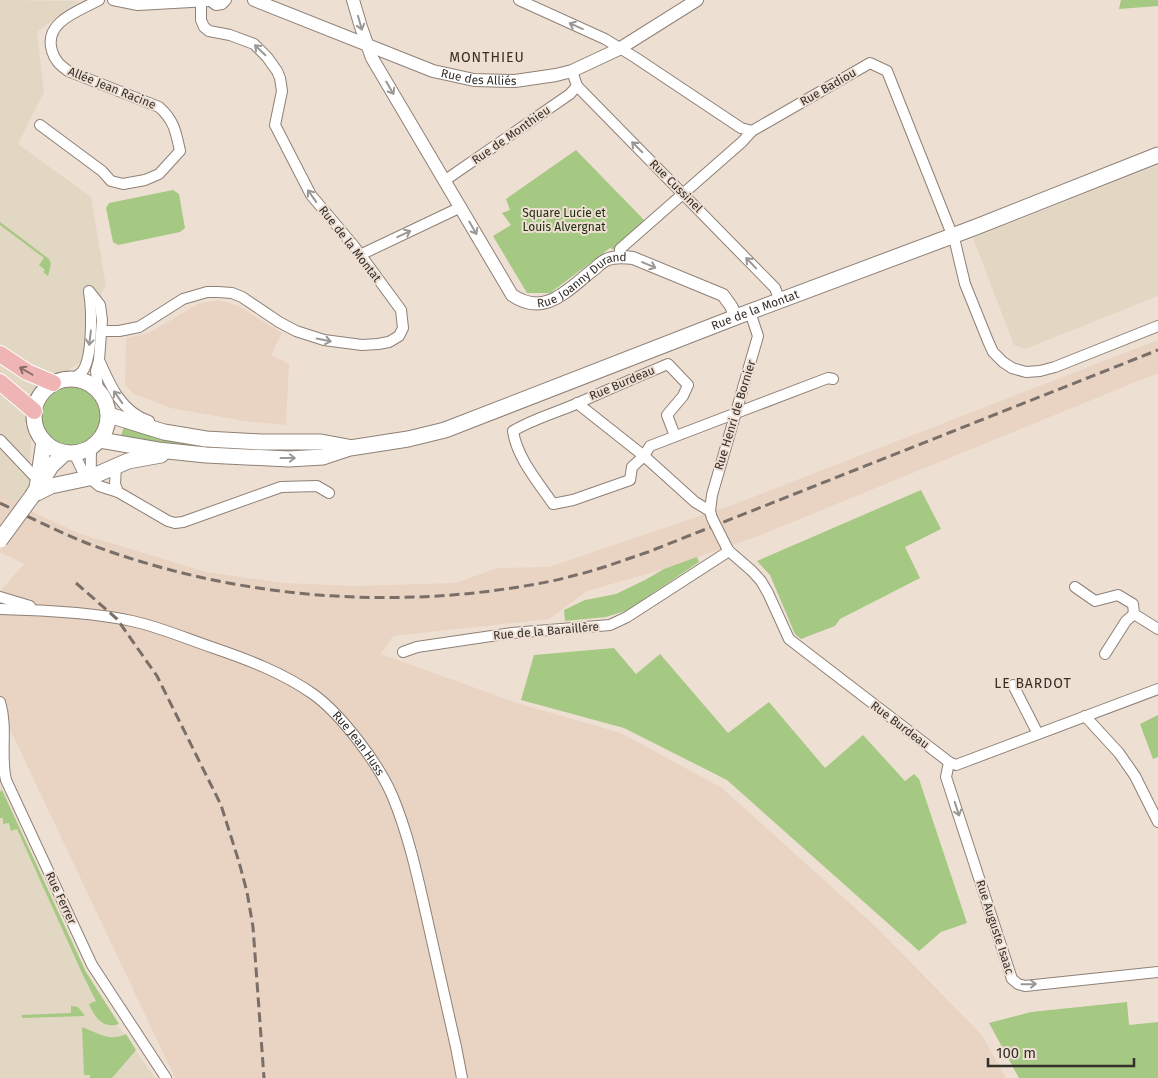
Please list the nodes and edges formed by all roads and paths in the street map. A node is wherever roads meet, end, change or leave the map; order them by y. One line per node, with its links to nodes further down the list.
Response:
1 (99, 0): 13 (street, Allée Jean Racine)
2 (112, 0): 8 (street)
3 (226, 0): 8 (street)
4 (254, 0): 9 (street, Rue des Alliés)
5 (354, 0): 9 (street, Rue Joanny Durand, one-way to 9)
6 (519, 0): 10 (street, one-way to 6)
7 (697, 0): 10 (street, Rue des Alliés)
8 (207, 1): 20 (street, Rue de la Montat, one-way to 8)
9 (367, 45): 11 (street, Rue des Alliés); 16 (street, Rue Joanny Durand, one-way to 16)
10 (619, 49): 11 (street, Rue des Alliés); 14 (street)
11 (572, 71): 12 (street, Rue Cussinel)
12 (577, 86): 16 (street, Rue de Monthieu); 17 (street, Rue Cussinel, one-way to 12)
13 (40, 125)
14 (752, 130): 17 (street); 19 (street, Rue Badiou)
15 (1158, 155): 19 (main road, Rue de la Montat)
16 (444, 181): 18 (street, Rue Joanny Durand)
17 (683, 193): 21 (street); 22 (street, Rue Cussinel, one-way to 17)
18 (461, 207): 20 (street, one-way to 18); 21 (street, Rue Joanny Durand, one-way to 21)
19 (953, 236): 22 (main road, Rue de la Montat); 24 (street)
20 (360, 255): 25 (street, Rue de la Montat, one-way to 20)
21 (620, 257): 23 (street, Rue Joanny Durand, one-way to 23)
22 (780, 302): 23 (main road, Rue de la Montat)
23 (743, 315): 35 (street, Rue Henri de Bornier); 42 (main road, Rue de la Montat)
24 (1158, 326)
25 (102, 330): 27 (street, Rue de la Montat); 28 (street, Rue de la Montat, one-way to 28)
26 (0, 354): 31 (main road, one-way to 26)
27 (99, 360): 32 (street, Rue de la Montat); 38 (street, Rue de la Montat, one-way to 27)
28 (72, 378): 31 (main road); 32 (main road)
29 (833, 379): 35 (street)
30 (0, 382): 34 (main road)
31 (54, 383): 34 (main road)
32 (98, 390): 36 (main road)
33 (578, 403): 37 (street, Rue Burdeau); 45 (street, Rue Burdeau); 45 (street, Rue Burdeau)
34 (34, 411): 40 (main road)
35 (736, 412): 37 (street); 52 (street, Rue Henri de Bornier)
36 (109, 415): 38 (main road, Rue de la Montat); 41 (main road)
37 (675, 436): 45 (street, Rue Burdeau)
38 (206, 439): 42 (main road, Rue de la Montat)
39 (0, 440): 48 (street)
40 (44, 441): 43 (main road); 48 (main road)
41 (96, 444): 43 (main road); 44 (main road, Rue de la Montat); 47 (street)
42 (350, 448): 44 (main road, Rue de la Montat, one-way to 42)
43 (70, 453): 47 (street); 51 (main road)
44 (206, 455): 46 (main road)
45 (644, 456): 52 (street, Rue Burdeau)
46 (116, 466): 47 (main road); 49 (street)
47 (89, 478): 49 (street); 51 (main road)
48 (38, 480): 51 (main road)
49 (118, 492): 50 (street)
50 (329, 494)
51 (33, 496): 53 (main road, bridge)
52 (711, 515): 54 (street, Rue Burdeau, bridge)
53 (0, 540)
54 (727, 548): 61 (street, Rue de la Baraillère); 68 (street, Rue Burdeau)
55 (1075, 587): 59 (street)
56 (0, 597): 58 (street, Rue Jean Huss)
57 (0, 608): 58 (street, Rue Jean Huss)
58 (43, 610): 72 (street, Rue Jean Huss)
59 (1134, 614): 60 (street); 62 (street)
60 (1158, 629)
61 (403, 652)
62 (1105, 654)
63 (1013, 685): 67 (street)
64 (1158, 689): 66 (street)
65 (0, 702): 71 (street, Rue Ferrer)
66 (1085, 716): 67 (street); 69 (street)
67 (1038, 734): 68 (street)
68 (948, 762): 70 (street, Rue Auguste Isaac, one-way to 70)
69 (1158, 822)
70 (1158, 972)
71 (166, 1078)
72 (462, 1078)

